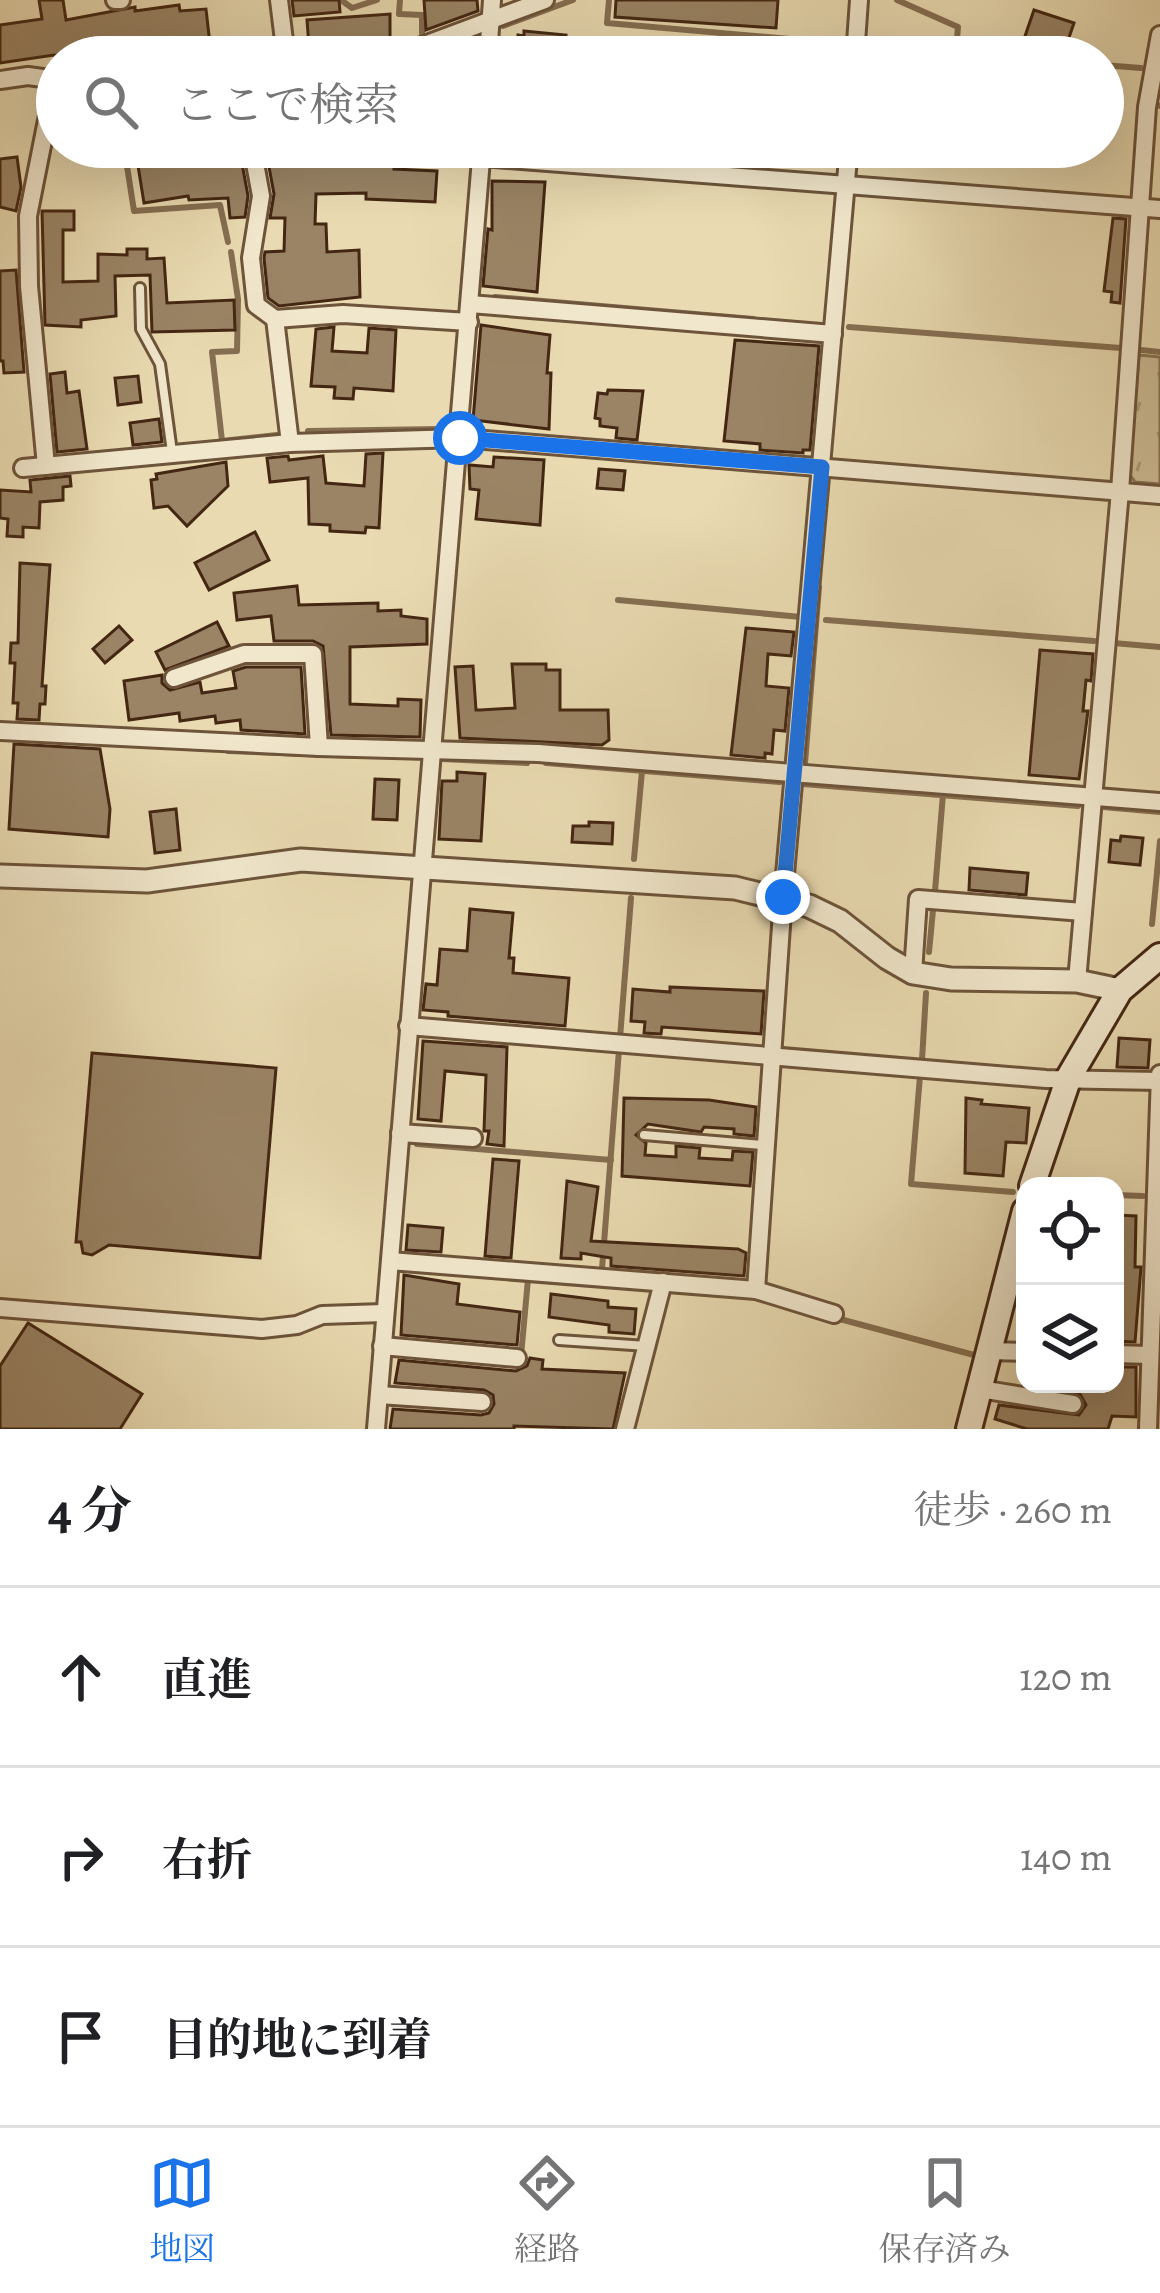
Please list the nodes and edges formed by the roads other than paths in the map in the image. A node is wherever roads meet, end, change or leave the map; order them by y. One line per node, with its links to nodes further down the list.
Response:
1 (279, 0): 7 (street)
2 (492, 0): 5 (street)
3 (545, 0): 5 (street)
4 (859, 0): 10 (street)
5 (491, 20): 8 (street); 9 (street)
6 (1160, 35): 19 (street)
7 (283, 36)
8 (448, 36)
9 (490, 36)
10 (856, 36)
11 (36, 77): 12 (street)
12 (0, 80)
13 (38, 168): 28 (street)
14 (256, 168): 23 (street)
15 (476, 168): 22 (street)
16 (685, 168): 18 (street)
17 (847, 168): 18 (street)
18 (846, 182): 19 (street); 24 (street)
19 (1140, 208): 20 (street); 31 (street)
20 (1160, 209)
21 (140, 288): 27 (lane)
22 (470, 313): 23 (street); 24 (street); 25 (street)
23 (275, 319): 26 (street)
24 (833, 334): 29 (street)
25 (460, 438): 26 (street); 29 (street); 36 (street)
26 (290, 443): 27 (street)
27 (172, 454): 28 (street)
28 (46, 466): 30 (street)
29 (822, 467): 31 (street); 37 (street)
30 (23, 468)
31 (1120, 491): 32 (street); 38 (street)
32 (1160, 495)
33 (174, 678): 35 (street)
34 (0, 731): 35 (street)
35 (319, 747): 36 (street)
36 (433, 748): 37 (street); 40 (street)
37 (795, 770): 38 (street); 42 (street)
38 (1093, 795): 39 (street); 43 (street)
39 (1160, 802)
40 (421, 867): 41 (street); 42 (street); 48 (street)
41 (0, 876)
42 (783, 897): 45 (street); 49 (street)
43 (1083, 912): 45 (street); 46 (street)
44 (1159, 959): 47 (main road)
45 (914, 973): 46 (street)
46 (1077, 981): 47 (street)
47 (1120, 990): 50 (main road)
48 (407, 1026): 49 (street); 52 (street)
49 (771, 1054): 50 (street); 55 (street)
50 (1069, 1077): 51 (street); 56 (main road)
51 (1160, 1078): 57 (street)
52 (400, 1133): 54 (street); 59 (street)
53 (644, 1135): 55 (lane)
54 (473, 1138)
55 (764, 1145): 61 (street)
56 (1035, 1177)
57 (1157, 1202): 70 (street)
58 (1016, 1247): 68 (main road)
59 (389, 1261): 60 (street); 63 (street)
60 (663, 1282): 61 (street); 67 (street)
61 (756, 1290): 64 (street)
62 (0, 1308): 63 (street)
63 (385, 1312): 66 (street)
64 (834, 1314)
65 (559, 1340): 67 (lane)
66 (382, 1346): 71 (street); 73 (street)
67 (646, 1346): 77 (street)
68 (990, 1351): 69 (street); 72 (main road)
69 (1016, 1352)
70 (1153, 1352): 79 (street)
71 (518, 1358)
72 (980, 1390): 75 (street); 78 (main road)
73 (379, 1395): 74 (street); 76 (street)
74 (482, 1402)
75 (1073, 1405)
76 (376, 1429)
77 (626, 1429)
78 (969, 1429)
79 (1148, 1429)

